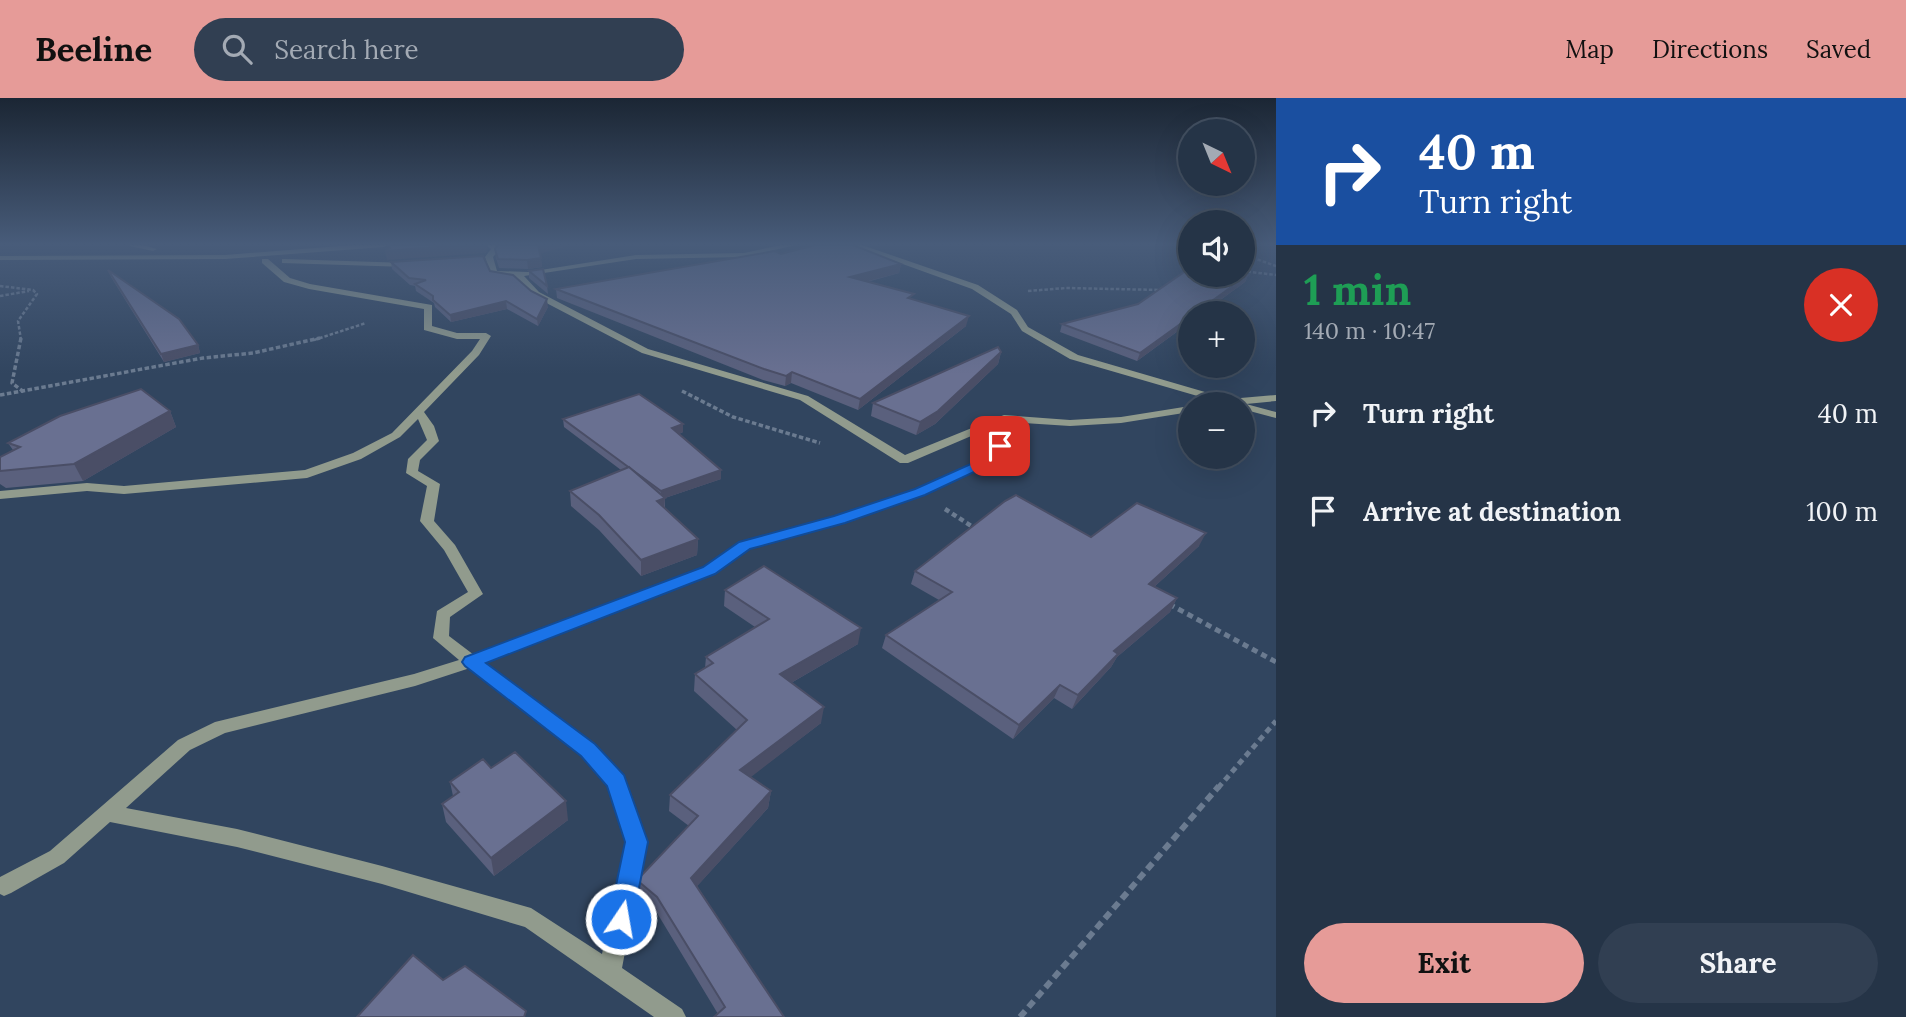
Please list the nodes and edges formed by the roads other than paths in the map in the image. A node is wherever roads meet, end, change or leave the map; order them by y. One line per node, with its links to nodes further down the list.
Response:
1 (320, 288): 9 (street)
2 (532, 288): 11 (street)
3 (976, 288): 4 (street)
4 (1188, 392)
5 (1276, 398): 6 (street)
6 (1255, 401)
7 (1255, 409): 10 (street)
8 (1178, 411): 11 (street)
9 (419, 413): 12 (street); 13 (street)
10 (1276, 415)
11 (1004, 418): 13 (street)
12 (0, 495)
13 (471, 662): 14 (street); 16 (street)
14 (107, 813): 15 (street); 16 (street)
15 (4, 886)
16 (610, 971): 17 (street)
17 (674, 1017)

